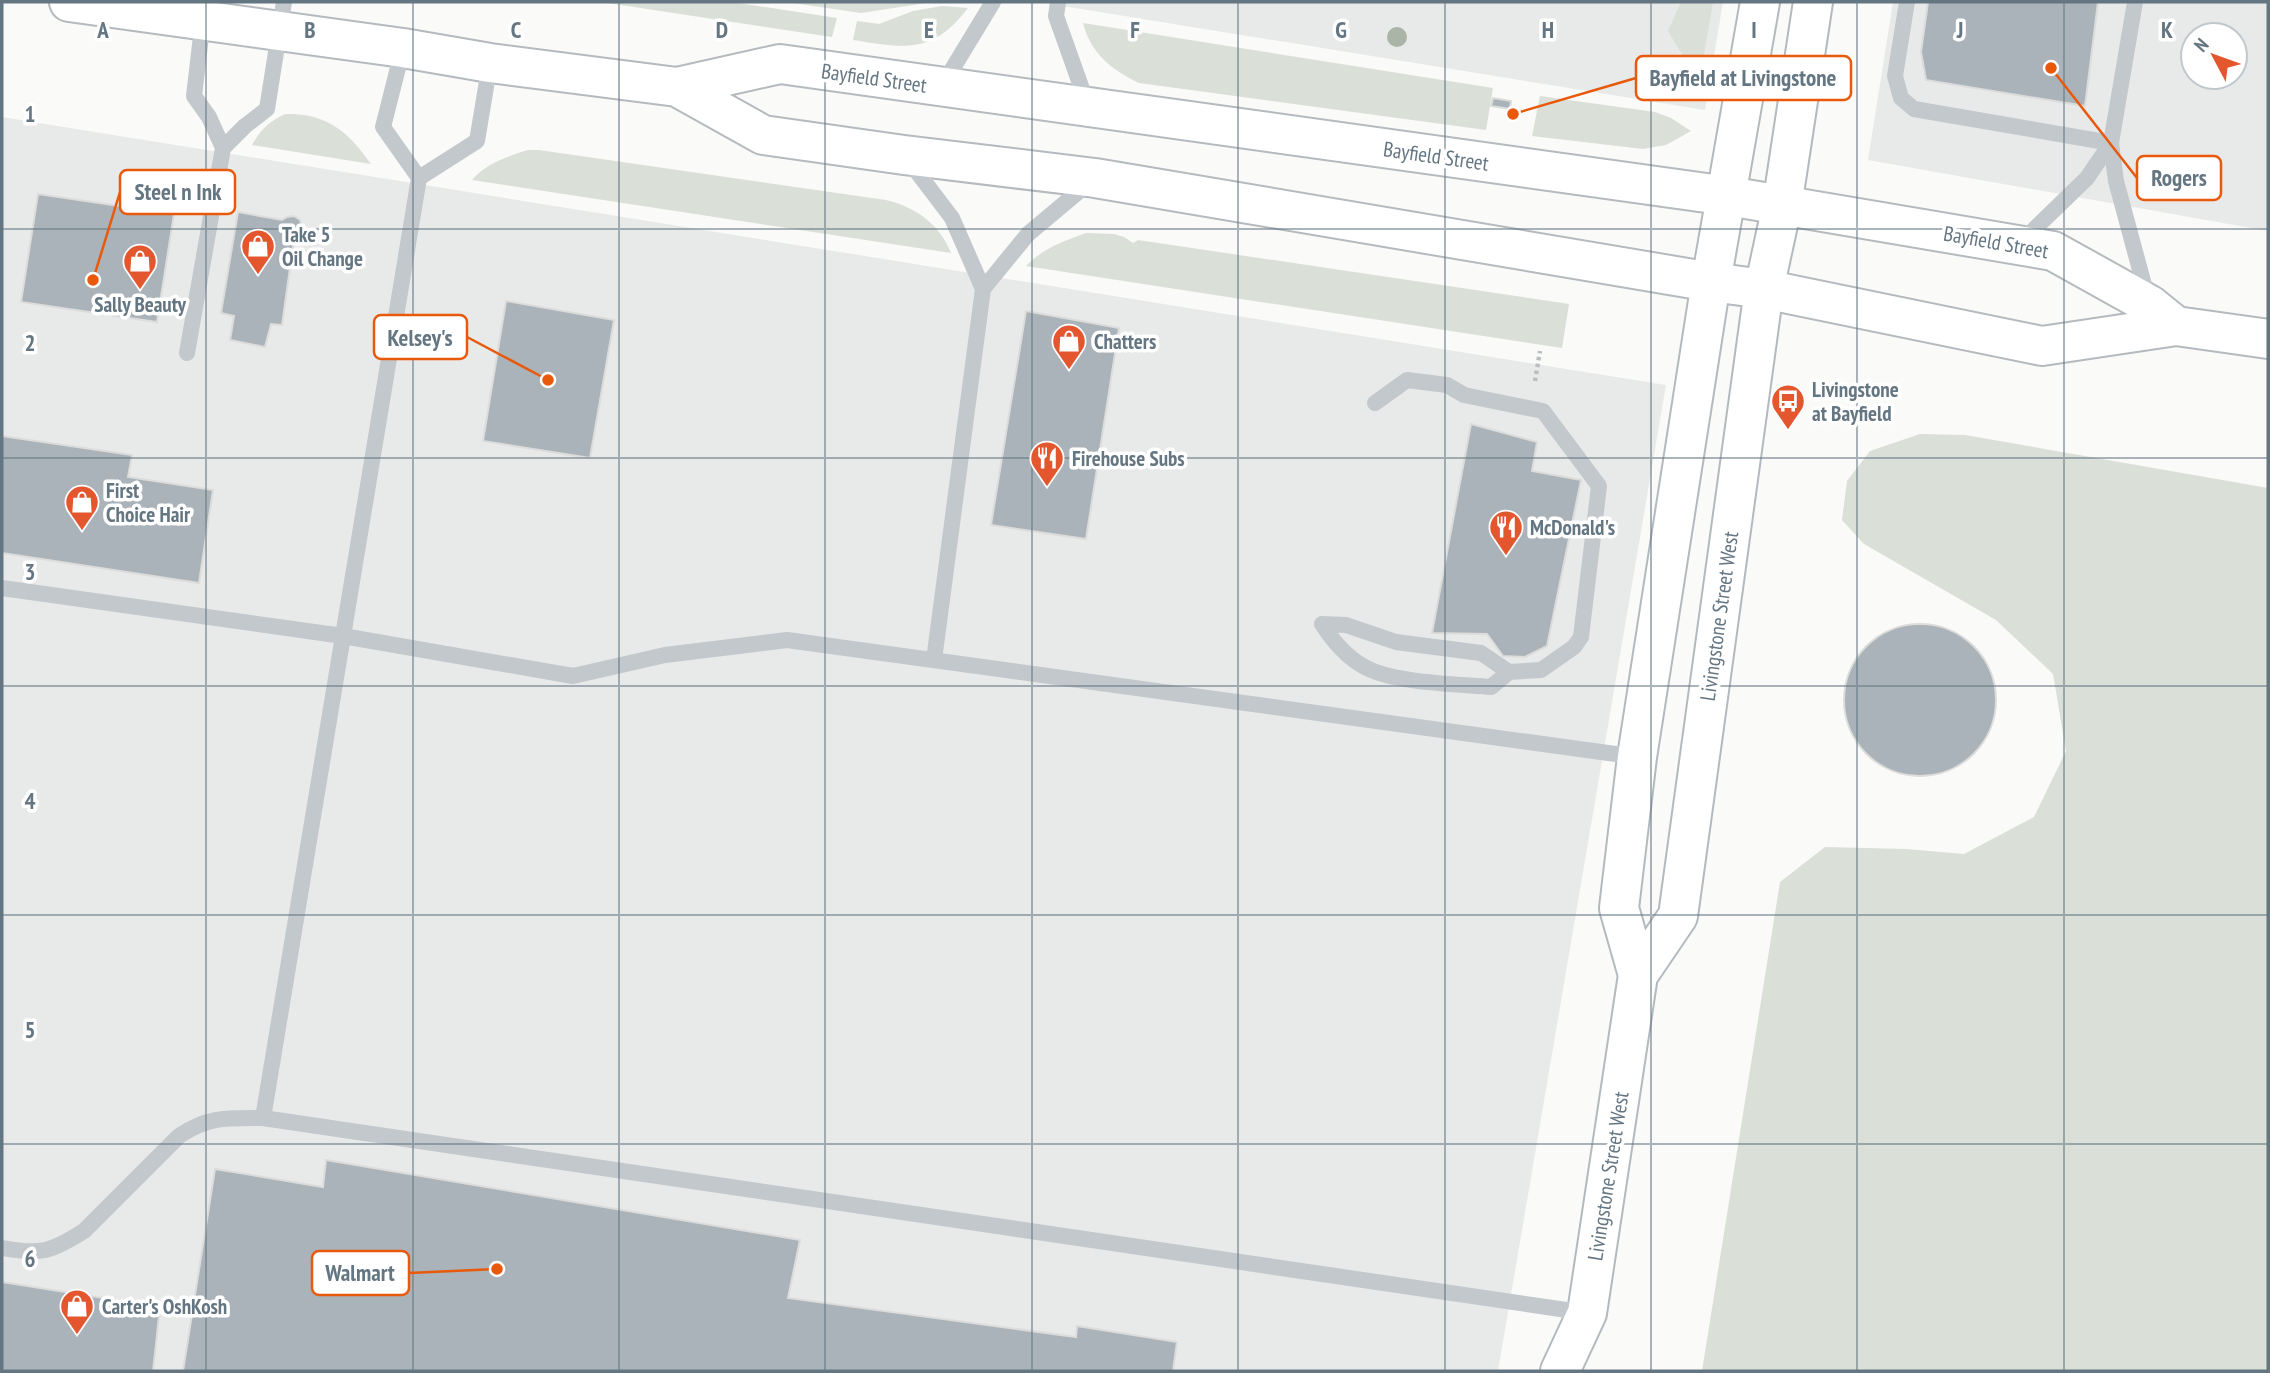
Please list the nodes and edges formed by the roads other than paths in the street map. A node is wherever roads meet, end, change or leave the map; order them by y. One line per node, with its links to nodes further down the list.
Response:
1 (69, 2): 8 (main road, Bayfield Street)
2 (993, 2): 13 (lane)
3 (1058, 2): 14 (lane)
4 (1760, 2): 20 (main road, Livingstone Street West)
5 (1813, 2): 21 (main road, Livingstone Street West)
6 (1907, 2): 15 (lane)
7 (2135, 2): 15 (lane)
8 (205, 11): 9 (main road, Bayfield Street); 16 (lane)
9 (283, 17): 10 (main road, Bayfield Street); 16 (lane)
10 (403, 48): 11 (main road, Bayfield Street); 18 (lane)
11 (490, 63): 12 (main road, Bayfield Street); 18 (lane)
12 (677, 87): 13 (main road, Bayfield Street); 17 (main road, Bayfield Street)
13 (941, 88): 14 (main road, Bayfield Street)
14 (1089, 108): 20 (main road, Bayfield Street)
15 (2111, 144): 22 (lane); 26 (lane)
16 (223, 148): 28 (lane)
17 (904, 155): 19 (main road, Bayfield Street); 24 (lane)
18 (419, 178): 31 (lane)
19 (1095, 178): 23 (main road, Bayfield Street); 24 (lane)
20 (1728, 196): 21 (main road, Bayfield Street); 23 (main road, Livingstone Street West)
21 (1782, 206): 22 (main road, Bayfield Street); 25 (main road, Livingstone Street West)
22 (2018, 245): 26 (main road, Bayfield Street)
23 (1711, 282): 25 (main road, Bayfield Street); 34 (main road, Livingstone Street West)
24 (983, 289): 32 (lane)
25 (1764, 289): 26 (main road, Bayfield Street); 35 (main road, Livingstone Street West)
26 (2163, 316): 27 (main road, Bayfield Street)
27 (2268, 339)
28 (187, 353)
29 (1375, 403): 33 (lane)
30 (2, 588): 31 (lane)
31 (343, 636): 32 (lane); 36 (lane)
32 (934, 660): 34 (lane)
33 (1509, 671): 33 (lane)
34 (1637, 757): 35 (main road, Livingstone Street West)
35 (1638, 975): 38 (main road, Livingstone Street West)
36 (262, 1118): 37 (lane); 38 (lane)
37 (2, 1248)
38 (1587, 1313): 39 (main road, Livingstone Street West)
39 (1560, 1371)

